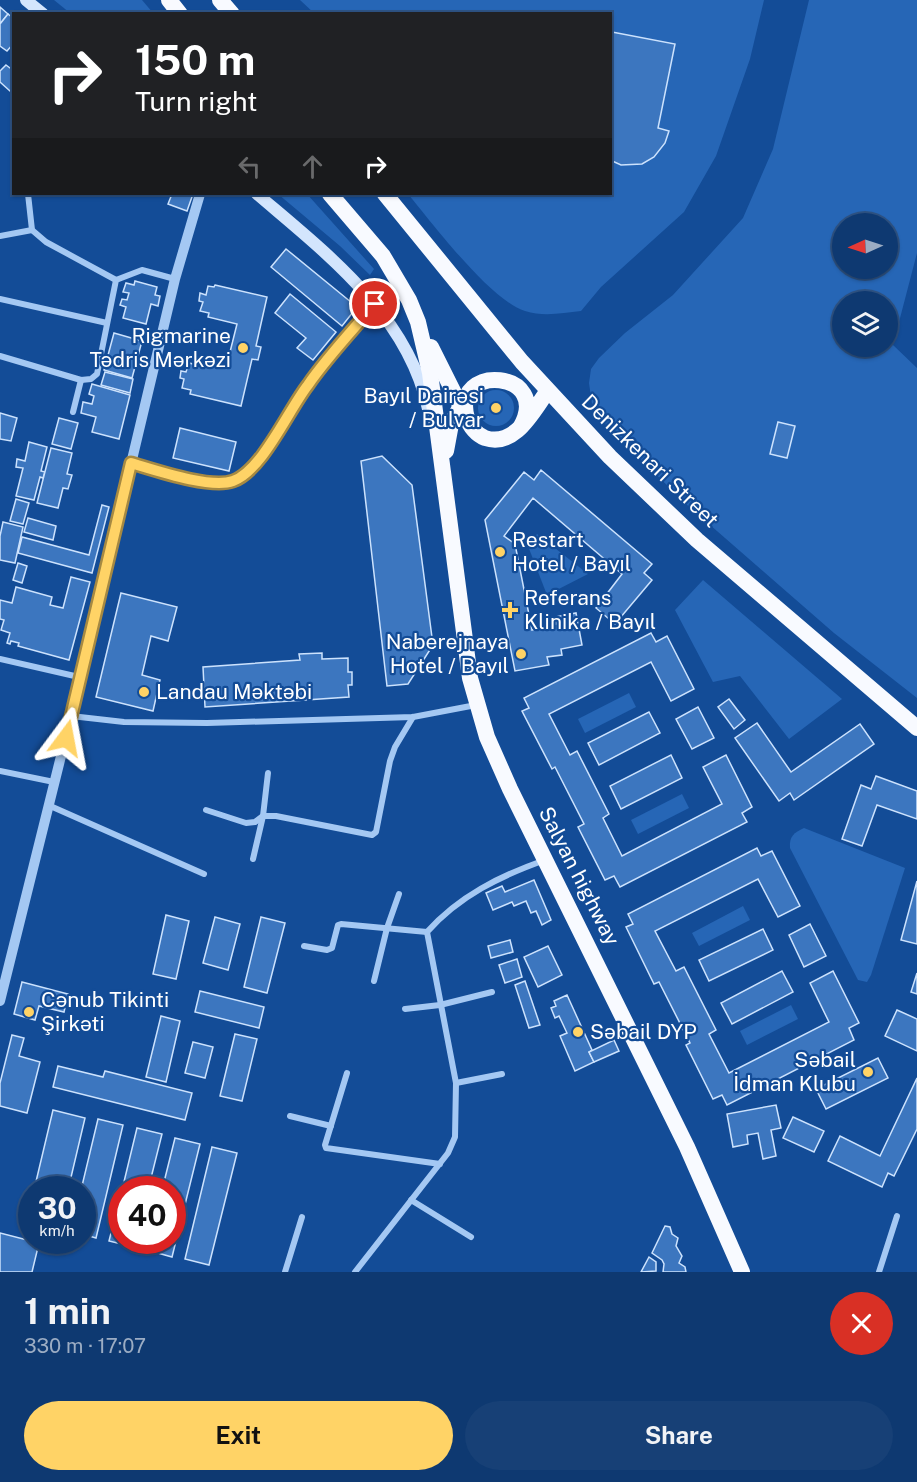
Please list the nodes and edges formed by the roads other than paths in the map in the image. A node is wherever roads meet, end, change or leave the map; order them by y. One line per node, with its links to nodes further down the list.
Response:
1 (26, 0): 4 (main road)
2 (169, 0): 5 (highway)
3 (220, 0): 6 (highway)
4 (41, 12)
5 (178, 12)
6 (230, 12)
7 (28, 195): 12 (street)
8 (200, 195): 14 (street)
9 (258, 195): 17 (main road)
10 (331, 195): 18 (highway)
11 (386, 195): 21 (highway, Denizkenari Street)
12 (32, 230): 13 (street); 15 (street)
13 (0, 236)
14 (175, 279): 15 (street); 29 (street)
15 (116, 280): 19 (street)
16 (0, 299): 19 (street)
17 (375, 304): 29 (street); 30 (main road)
18 (418, 322): 25 (highway); 30 (highway)
19 (107, 323): 22 (street)
20 (0, 356): 22 (street)
21 (522, 362): 23 (highway); 24 (highway, Denizkenari Street)
22 (81, 380): 26 (street)
23 (477, 386): 25 (highway); 27 (highway); 28 (highway)
24 (547, 392): 28 (highway); 36 (highway, Denizkenari Street)
25 (460, 406): 27 (highway); 30 (highway)
26 (73, 412)
27 (469, 424): 28 (highway)
28 (520, 428)
29 (131, 463): 32 (street)
30 (444, 479): 33 (highway, Salyan highway)
31 (0, 659): 32 (street)
32 (79, 677): 34 (street)
33 (476, 705): 35 (street); 44 (highway, Salyan highway)
34 (71, 716): 35 (street); 39 (street)
35 (413, 717): 42 (street)
36 (917, 728)
37 (0, 771): 39 (street)
38 (268, 773): 42 (street)
39 (54, 782): 40 (street)
40 (48, 805): 45 (street); 52 (street)
41 (206, 810): 42 (street)
42 (263, 816): 43 (street)
43 (253, 859)
44 (545, 860): 48 (street); 67 (highway, Salyan highway)
45 (204, 874)
46 (399, 894): 47 (street)
47 (387, 928): 48 (street); 49 (street); 50 (street)
48 (427, 932): 53 (street)
49 (304, 946)
50 (374, 981)
51 (492, 992): 53 (street)
52 (0, 1001)
53 (440, 1005): 54 (street); 57 (street)
54 (405, 1010)
55 (347, 1073): 59 (street)
56 (502, 1074): 57 (street)
57 (456, 1083): 60 (street)
58 (290, 1116): 59 (street)
59 (331, 1126): 60 (street)
60 (440, 1164): 61 (street)
61 (411, 1200): 64 (street); 66 (street)
62 (897, 1216): 68 (street)
63 (302, 1217): 65 (street)
64 (471, 1237)
65 (285, 1272)
66 (355, 1272)
67 (742, 1272)
68 (879, 1272)

